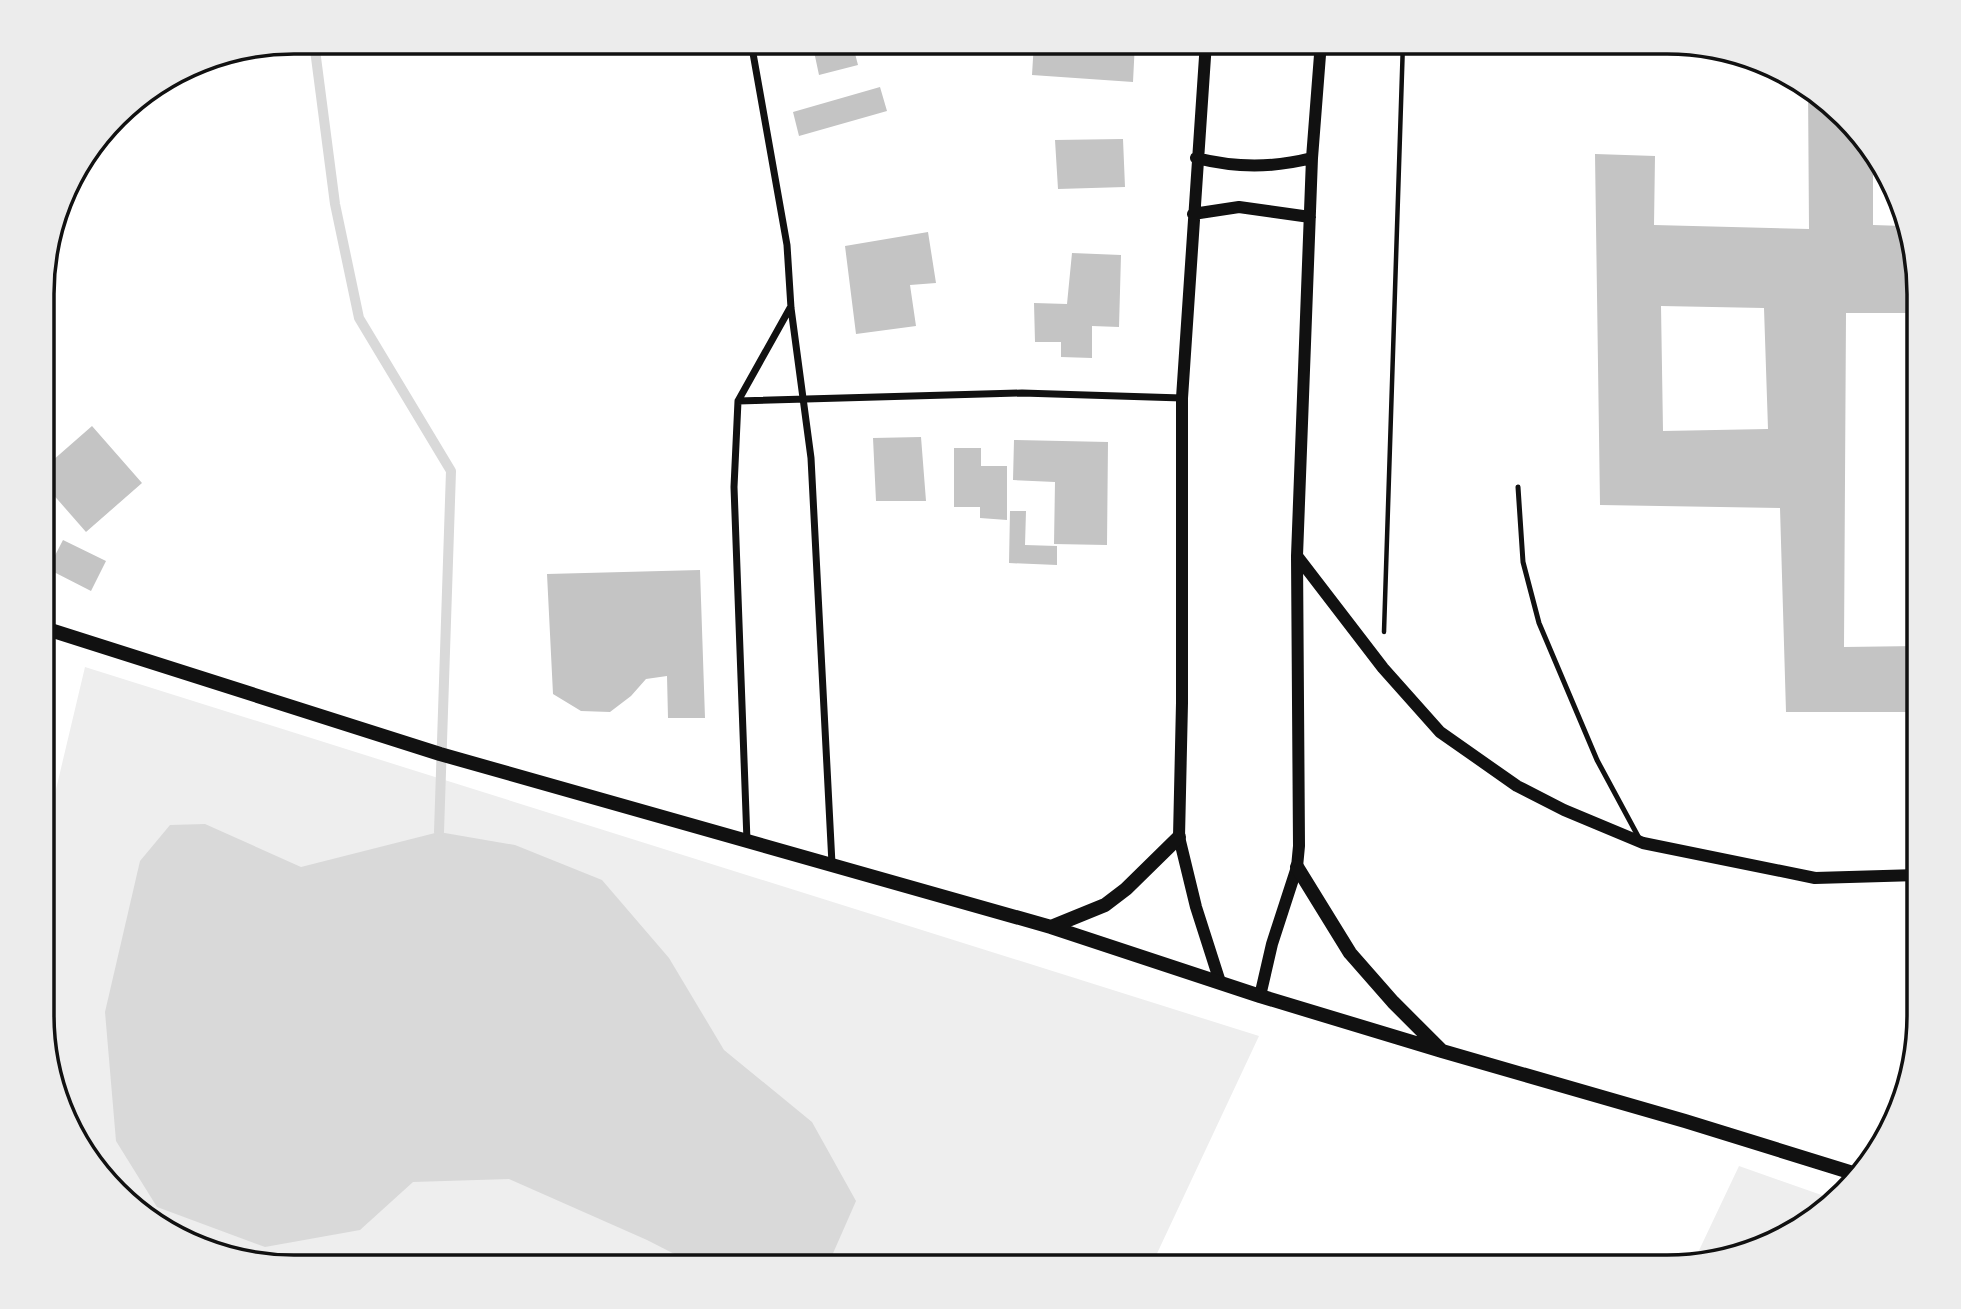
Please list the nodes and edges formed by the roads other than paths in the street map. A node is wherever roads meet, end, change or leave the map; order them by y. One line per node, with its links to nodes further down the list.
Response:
1 (1205, 54): 4 (street)
2 (1320, 54): 5 (street)
3 (753, 55): 8 (street)
4 (1196, 158): 5 (street); 6 (street)
5 (1312, 158): 7 (street)
6 (1193, 214): 7 (street); 9 (street)
7 (1310, 217): 13 (street)
8 (790, 308): 10 (street); 11 (street)
9 (1182, 398): 11 (street); 15 (street)
10 (738, 401): 11 (street); 16 (street)
11 (804, 401): 18 (street)
12 (1518, 486): 17 (lane)
13 (1297, 556): 17 (street); 19 (street)
14 (54, 631): 16 (main road)
15 (1179, 837): 21 (main road); 22 (street)
16 (747, 841): 18 (main road)
17 (1643, 844): 20 (street)
18 (832, 864): 21 (main road)
19 (1297, 867): 23 (street); 24 (main road)
20 (1906, 875)
21 (1051, 927): 22 (main road)
22 (1220, 982): 23 (main road)
23 (1260, 996): 24 (main road)
24 (1443, 1051): 25 (main road)
25 (1848, 1172)

